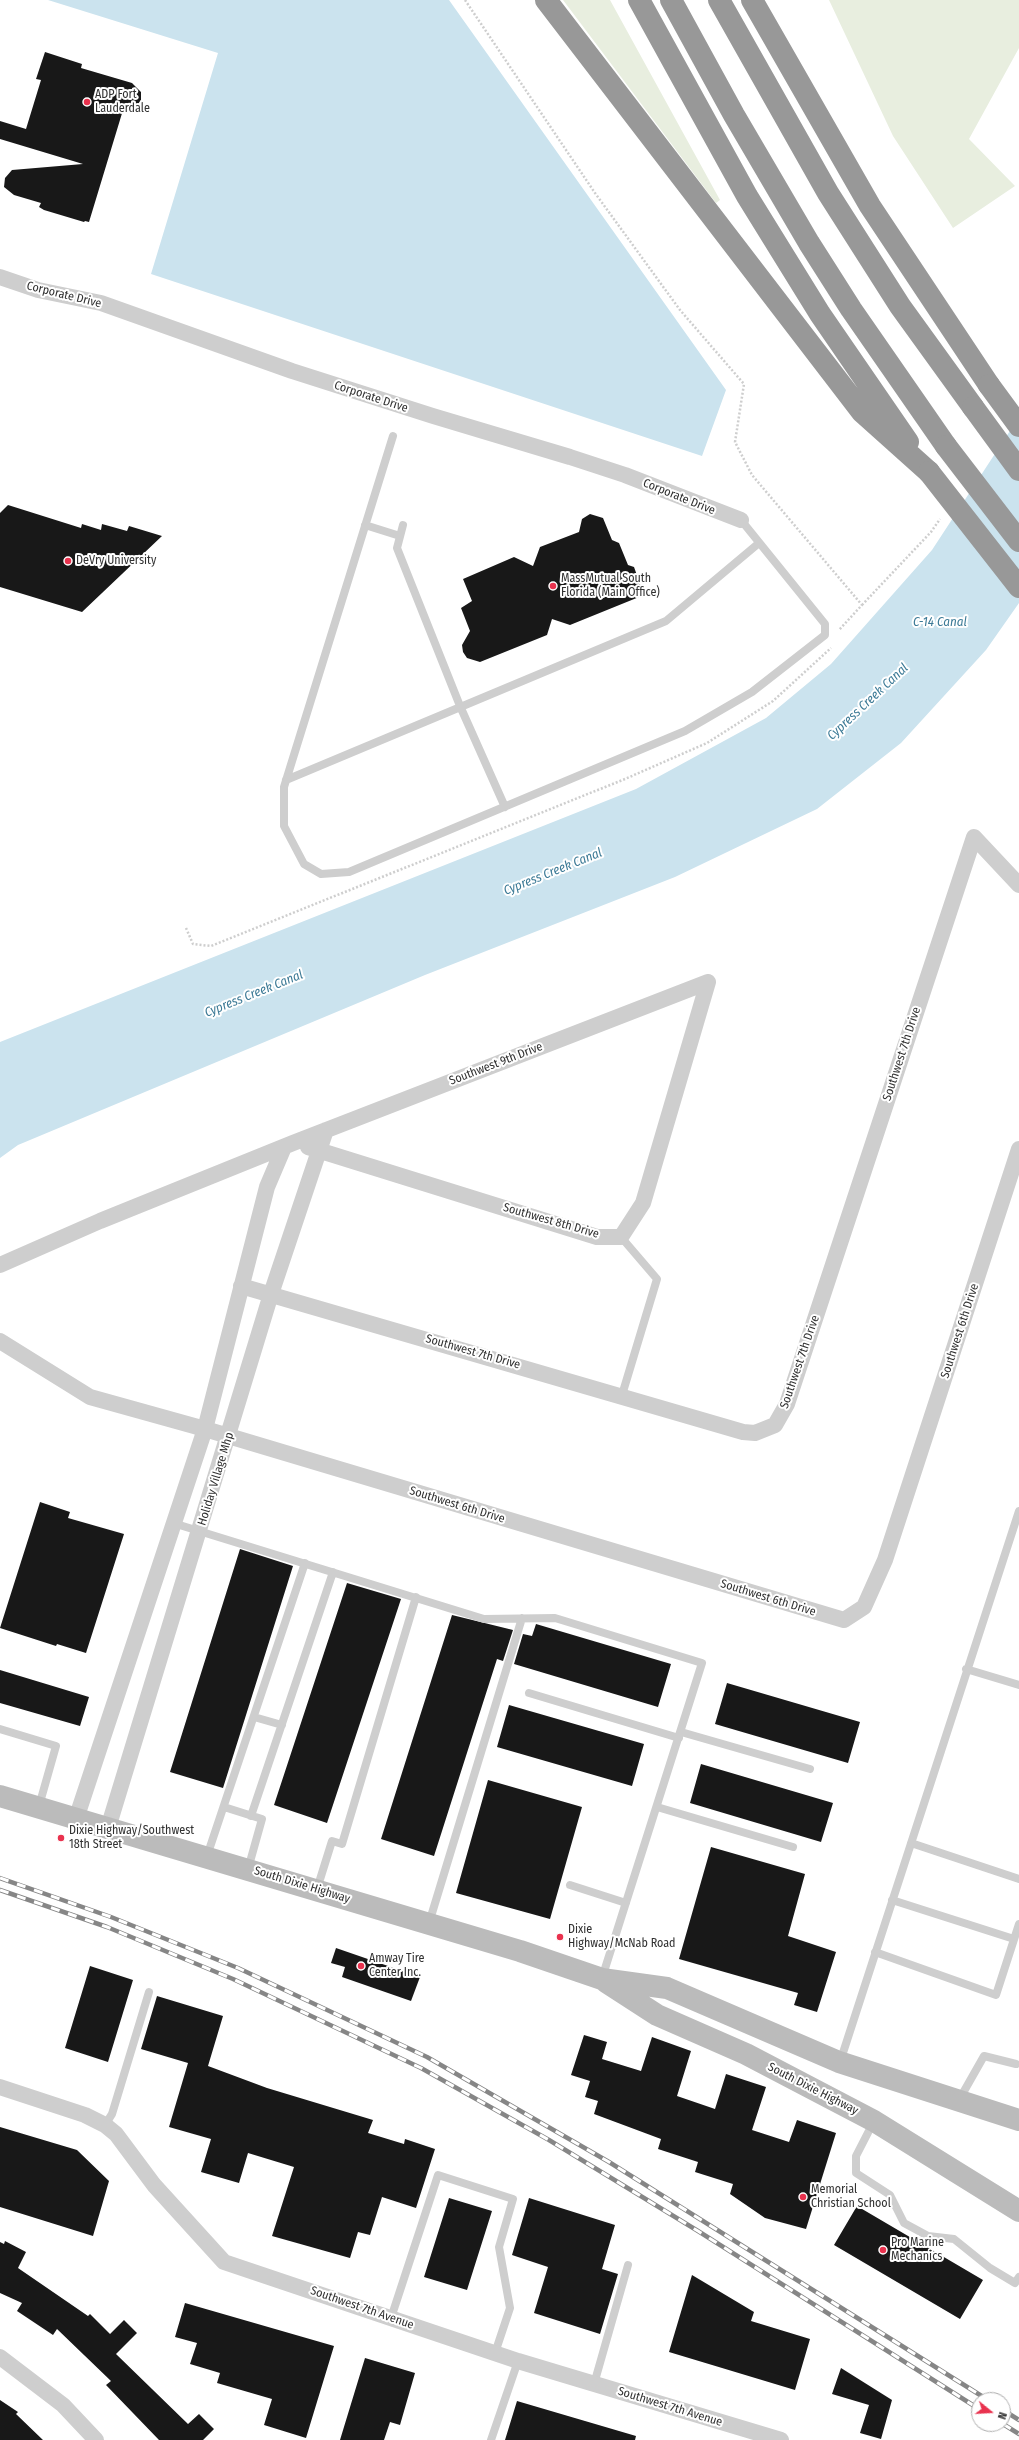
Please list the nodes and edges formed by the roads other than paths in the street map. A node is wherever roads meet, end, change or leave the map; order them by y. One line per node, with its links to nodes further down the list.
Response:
1 (546, 0): 10 (highway)
2 (639, 0): 10 (highway)
3 (671, 0): 15 (highway, bridge)
4 (719, 0): 9 (highway, bridge)
5 (752, 0): 7 (highway, bridge)
6 (0, 277): 11 (street, Corporate Drive)
7 (1019, 426)
8 (393, 436): 12 (lane)
9 (1019, 470)
10 (930, 472): 17 (highway, bridge)
11 (741, 520): 16 (lane)
12 (365, 525): 14 (lane); 19 (lane)
13 (403, 525): 14 (lane)
14 (400, 536): 18 (lane)
15 (1019, 542)
16 (759, 543): 18 (lane); 20 (lane)
17 (1019, 587)
18 (460, 706): 19 (lane); 20 (lane)
19 (286, 780): 20 (lane)
20 (505, 807)
21 (1019, 885): 31 (street, Southwest 7th Drive)
22 (326, 1130): 23 (street, Southwest 9th Drive); 25 (street, Holiday Village Mhp); 26 (street, Southwest 9th Drive)
23 (289, 1145): 25 (street, Southwest 8th Drive); 27 (street); 28 (street, Holiday Village Mhp)
24 (1019, 1149): 33 (street, Southwest 6th Drive)
25 (318, 1150): 26 (street, Southwest 8th Drive); 29 (street, Holiday Village Mhp)
26 (621, 1237): 31 (lane)
27 (0, 1265)
28 (241, 1286): 29 (street, Southwest 7th Drive); 32 (street, Holiday Village Mhp)
29 (271, 1294): 31 (street, Southwest 7th Drive); 33 (street, Holiday Village Mhp)
30 (0, 1341): 32 (street, Holiday Village Mhp)
31 (622, 1395)
32 (205, 1429): 33 (street, Southwest 6th Drive); 35 (street, Holiday Village Mhp)
33 (229, 1436): 36 (street, Holiday Village Mhp)
34 (1019, 1511): 41 (lane)
35 (173, 1523): 36 (lane); 54 (street, Holiday Village Mhp)
36 (200, 1531): 37 (lane); 55 (street, Holiday Village Mhp)
37 (305, 1563): 38 (lane); 44 (lane)
38 (333, 1572): 39 (lane); 45 (lane)
39 (416, 1597): 40 (lane); 62 (lane)
40 (522, 1618): 47 (lane); 65 (lane)
41 (966, 1669): 42 (lane); 56 (lane)
42 (1019, 1685)
43 (529, 1694): 47 (lane)
44 (254, 1717): 45 (lane); 51 (lane)
45 (282, 1725): 53 (lane)
46 (0, 1729): 50 (lane)
47 (680, 1735): 48 (lane); 52 (lane)
48 (810, 1769)
49 (0, 1796): 50 (main road, South Dixie Highway)
50 (38, 1807): 54 (main road, South Dixie Highway)
51 (224, 1807): 53 (lane); 58 (lane)
52 (657, 1807): 57 (lane); 64 (lane)
53 (251, 1816): 59 (lane)
54 (76, 1819): 55 (main road, South Dixie Highway)
55 (108, 1828): 58 (main road, South Dixie Highway)
56 (911, 1843): 60 (lane); 63 (lane)
57 (793, 1848)
58 (207, 1857): 59 (main road, South Dixie Highway)
59 (248, 1869): 62 (main road, South Dixie Highway)
60 (1019, 1879)
61 (570, 1885): 64 (lane)
62 (317, 1890): 65 (main road, South Dixie Highway)
63 (892, 1900): 67 (lane); 68 (lane)
64 (626, 1903): 69 (lane)
65 (429, 1924): 69 (main road, South Dixie Highway)
66 (1019, 1924): 67 (lane)
67 (1014, 1939): 68 (lane)
68 (875, 1952): 71 (lane)
69 (602, 1979): 71 (main road, South Dixie Highway); 75 (main road, South Dixie Highway)
70 (150, 1992): 77 (lane)
71 (839, 2062): 74 (main road, South Dixie Highway)
72 (1016, 2064): 74 (lane)
73 (0, 2087): 77 (street, Southwest 7th Avenue)
74 (958, 2102): 76 (main road, South Dixie Highway)
75 (874, 2120): 78 (main road, South Dixie Highway); 80 (lane)
76 (1019, 2120)
77 (105, 2125): 81 (street, Southwest 7th Avenue)
78 (1019, 2211)
79 (628, 2265): 85 (lane)
80 (1019, 2277)
81 (391, 2318): 82 (street, Southwest 7th Avenue); 82 (lane)
82 (495, 2353): 84 (street, Southwest 7th Avenue)
83 (0, 2357): 86 (street)
84 (518, 2361): 85 (street, Southwest 7th Avenue); 87 (lane)
85 (594, 2384): 88 (street, Southwest 7th Avenue)
86 (96, 2440)
87 (491, 2440)
88 (781, 2440)

